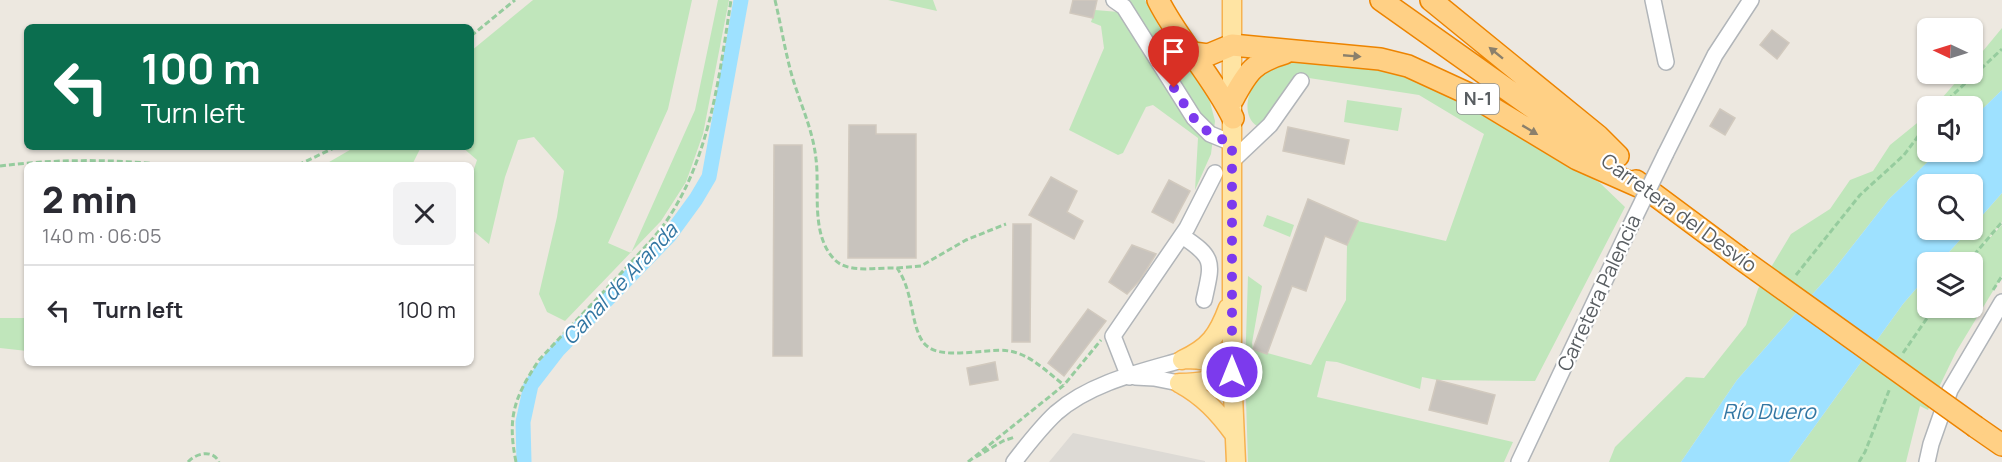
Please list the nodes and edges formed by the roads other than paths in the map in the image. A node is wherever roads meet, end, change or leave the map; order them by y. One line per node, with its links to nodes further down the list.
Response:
1 (1114, 0): 14 (street)
2 (1158, 0): 10 (highway)
3 (1232, 0): 8 (main road)
4 (1381, 0): 16 (highway, Carretera del Desvío / N-1)
5 (1431, 0): 17 (highway, N-1, one-way to 5)
6 (1653, 0): 11 (street)
7 (1751, 0): 30 (street, Carretera Palencia, bridge)
8 (1232, 45): 9 (highway, N-1); 10 (highway, N-1); 13 (main road)
9 (1294, 51): 13 (highway); 16 (highway, N-1, one-way to 16)
10 (1193, 53): 13 (highway)
11 (1666, 62)
12 (1301, 81): 14 (street)
13 (1233, 108): 14 (main road)
14 (1232, 152): 19 (main road)
15 (1215, 173): 18 (street)
16 (1647, 190): 17 (highway, Carretera del Desvío)
17 (1665, 203): 27 (highway, Carretera del Desvío / N-1, bridge)
18 (1182, 236): 20 (street); 24 (street)
19 (1232, 298): 22 (main road); 23 (main road)
20 (1204, 300)
21 (2002, 302): 31 (street)
22 (1182, 360): 23 (main road); 24 (street)
23 (1232, 372): 25 (main road); 26 (main road)
24 (1129, 377): 25 (street); 28 (street)
25 (1179, 383): 26 (main road)
26 (1234, 434): 29 (main road)
27 (2002, 445)
28 (1014, 462)
29 (1236, 462)
30 (1519, 462)
31 (1928, 462)

